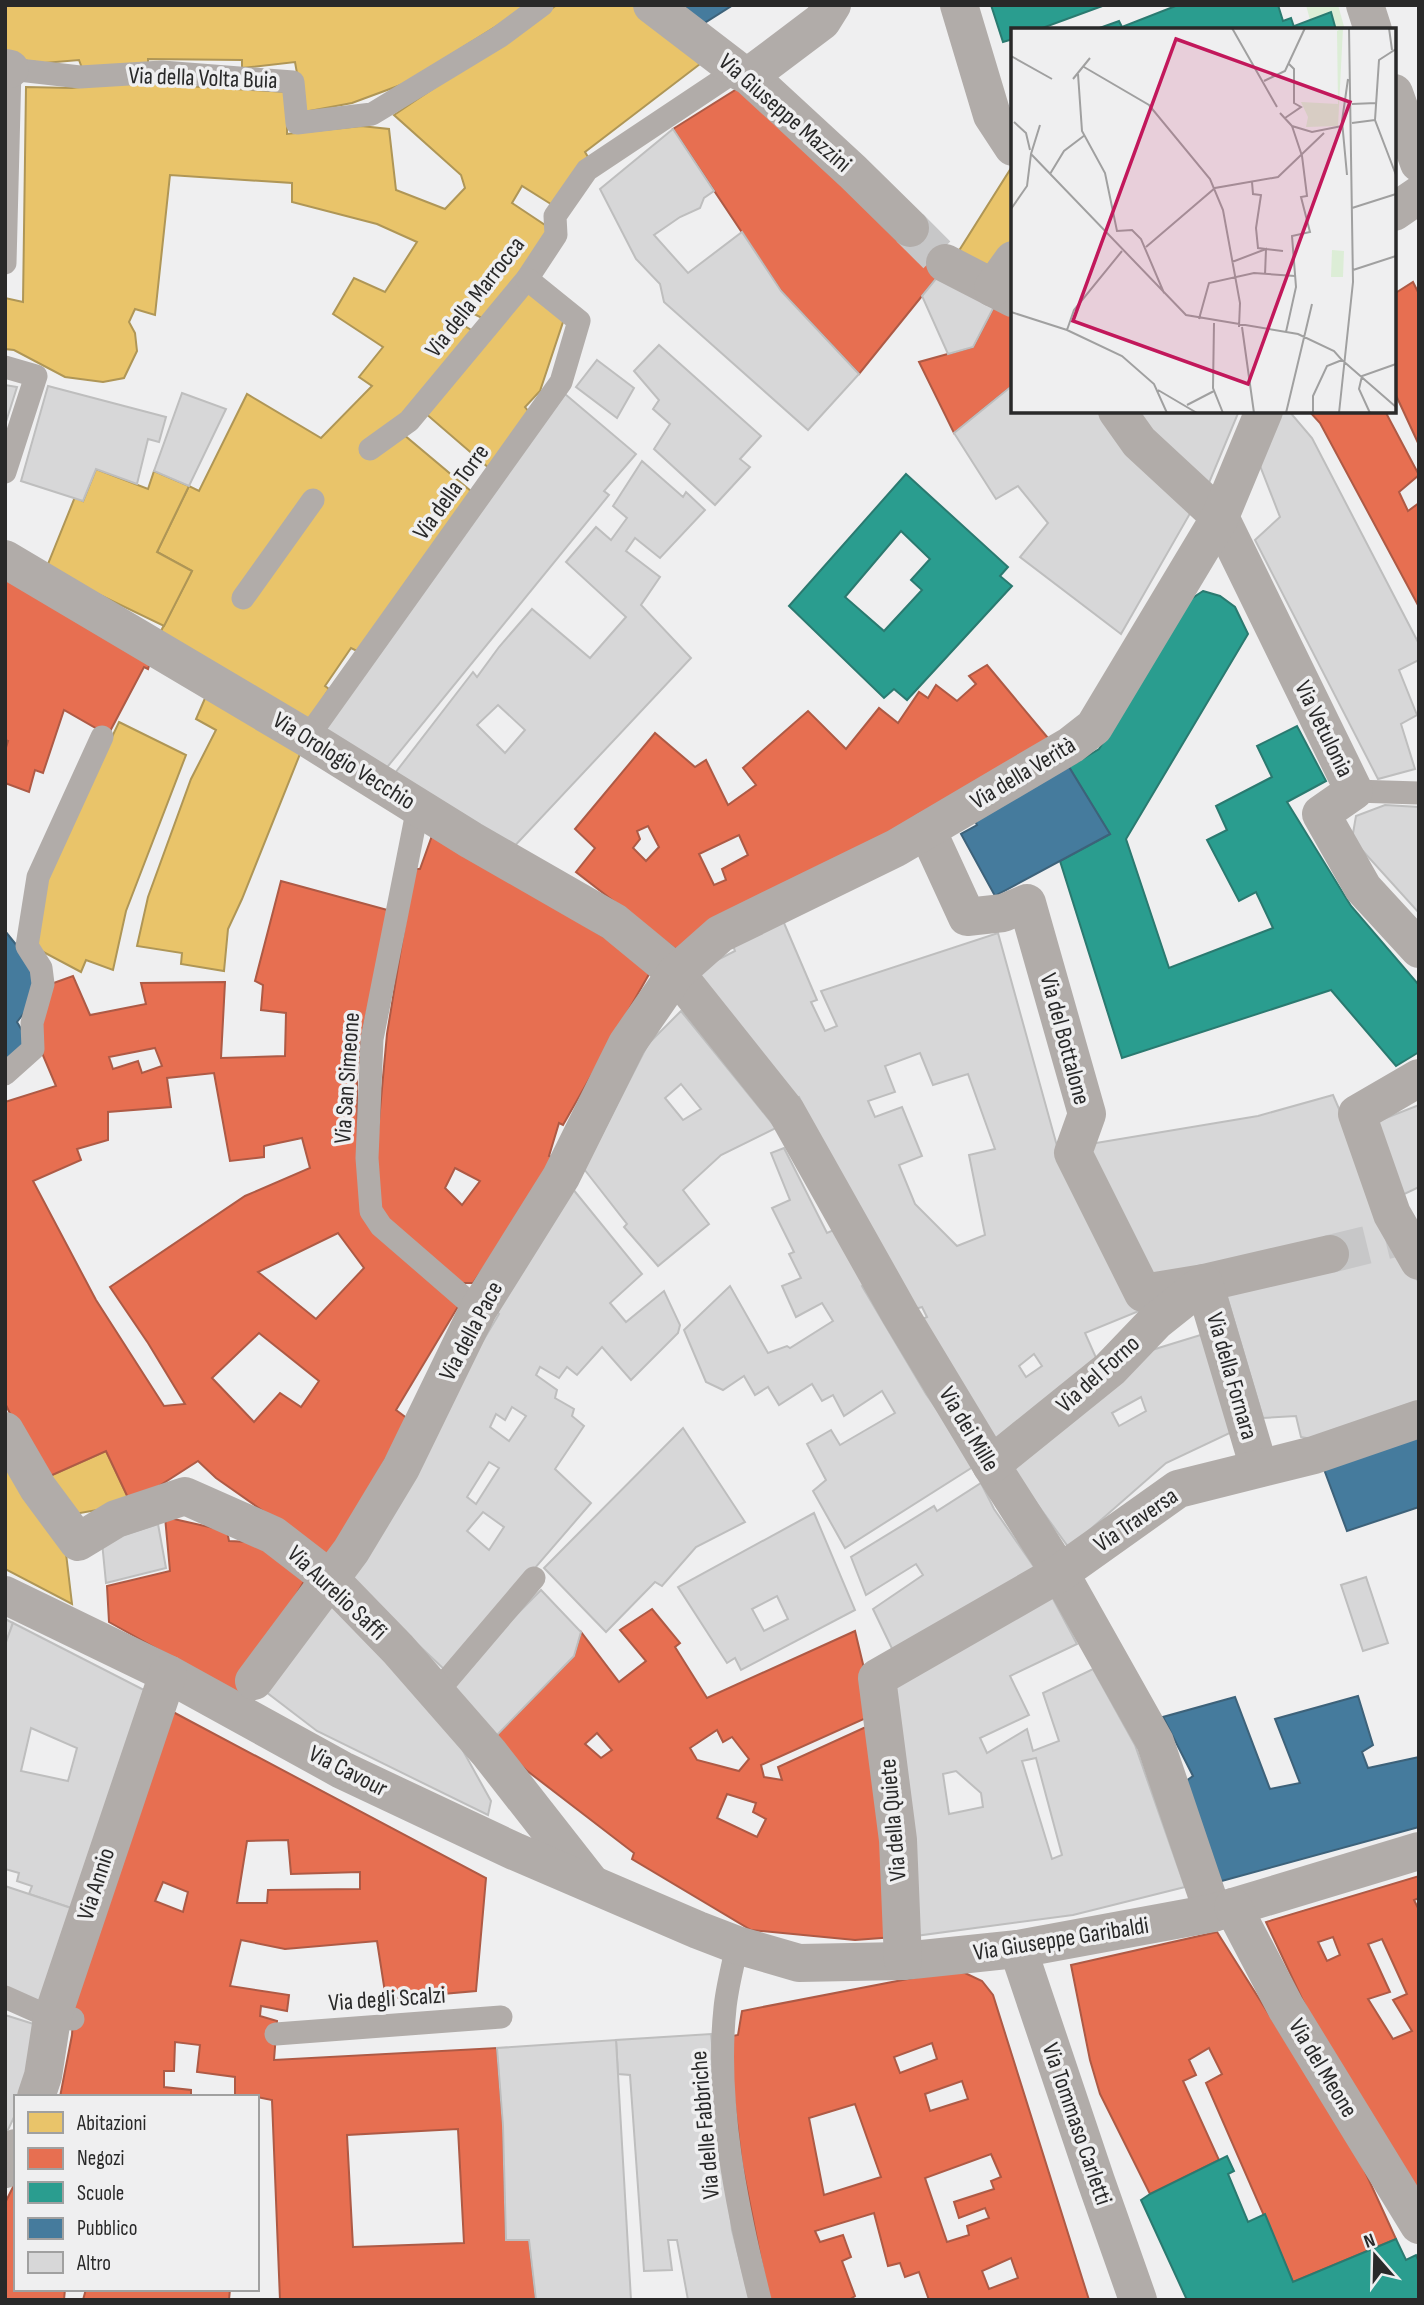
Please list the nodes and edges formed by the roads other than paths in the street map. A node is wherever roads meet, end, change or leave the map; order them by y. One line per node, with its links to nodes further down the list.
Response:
1 (542, 5): 7 (lane, Via della Volta Buia)
2 (652, 5): 8 (street, Via Giuseppe Mazzini)
3 (832, 5): 8 (street)
4 (959, 5): 10 (street)
5 (1365, 5): 6 (street)
6 (1372, 28)
7 (8, 68): 15 (lane)
8 (743, 73): 14 (street, Via Giuseppe Mazzini); 17 (lane, Via della Marrocca)
9 (1396, 99): 11 (street)
10 (1011, 144)
11 (1419, 163)
12 (1419, 195): 13 (street)
13 (1396, 211)
14 (910, 228)
15 (5, 263)
16 (945, 263): 18 (street)
17 (527, 279): 22 (lane, Via della Marrocca); 29 (lane, Via della Torre)
18 (1006, 282)
19 (7, 361): 23 (lane)
20 (1118, 413): 25 (street)
21 (1263, 413): 25 (street, Via della Verità)
22 (370, 449)
23 (5, 472)
24 (313, 500): 27 (lane)
25 (1220, 517): 30 (street, Via Vetulonia); 33 (street, Via della Verità)
26 (5, 559): 29 (street, Via Orologio Vecchio)
27 (243, 598)
28 (102, 737): 36 (lane)
29 (307, 738): 32 (street, Via Orologio Vecchio)
30 (1354, 790): 31 (lane); 34 (street, Via Vetulonia)
31 (1419, 793)
32 (418, 807): 35 (street, Via Orologio Vecchio); 41 (lane, Via San Simeone)
33 (927, 830): 35 (street, Via della Verità); 40 (street, Via del Bottalone)
34 (1419, 949)
35 (676, 973): 41 (street, Via della Pace); 44 (street, Via dei Mille)
36 (5, 1073)
37 (1419, 1078): 38 (street)
38 (1406, 1245)
39 (1330, 1254): 40 (street, Via del Bottalone)
40 (1204, 1283): 44 (street, Via del Forno); 45 (street, Via della Fornara)
41 (478, 1310): 48 (street, Via della Pace)
42 (1419, 1419): 45 (street, Via Traversa)
43 (5, 1432): 48 (street, Via Aurelio Saffi)
44 (991, 1465): 46 (street, Via dei Mille)
45 (1259, 1468): 46 (street, Via Traversa)
46 (1060, 1573): 51 (street, Via Traversa); 56 (street, Via dei Mille)
47 (534, 1578): 53 (lane)
48 (330, 1579): 52 (street, Via della Pace); 53 (street, Via Aurelio Saffi)
49 (5, 1595): 50 (street, Via Cavour)
50 (167, 1674): 55 (street, Via Cavour); 63 (street, Via Annio)
51 (877, 1678): 60 (street, Via della Quiete)
52 (254, 1681)
53 (437, 1692): 55 (street, Via Aurelio Saffi)
54 (1419, 1852): 56 (street, Via Giuseppe Garibaldi)
55 (593, 1886): 57 (street, Via Cavour)
56 (1223, 1910): 59 (street, Via Giuseppe Garibaldi); 68 (street, Via del Meone)
57 (698, 1930): 58 (street, Via Giuseppe Garibaldi)
58 (737, 1945): 60 (street, Via Giuseppe Garibaldi); 69 (lane, Via delle Fabbriche)
59 (1018, 1949): 60 (street, Via Giuseppe Garibaldi); 70 (street, Via Tommaso Carletti)
60 (903, 1961)
61 (5, 1997): 63 (lane)
62 (501, 2017): 64 (lane, Via degli Scalzi)
63 (63, 2019): 65 (street, Via Annio)
64 (276, 2034)
65 (37, 2095)
66 (14, 2152): 67 (street)
67 (5, 2169)
68 (1419, 2225)
69 (760, 2300)
70 (1138, 2300)

